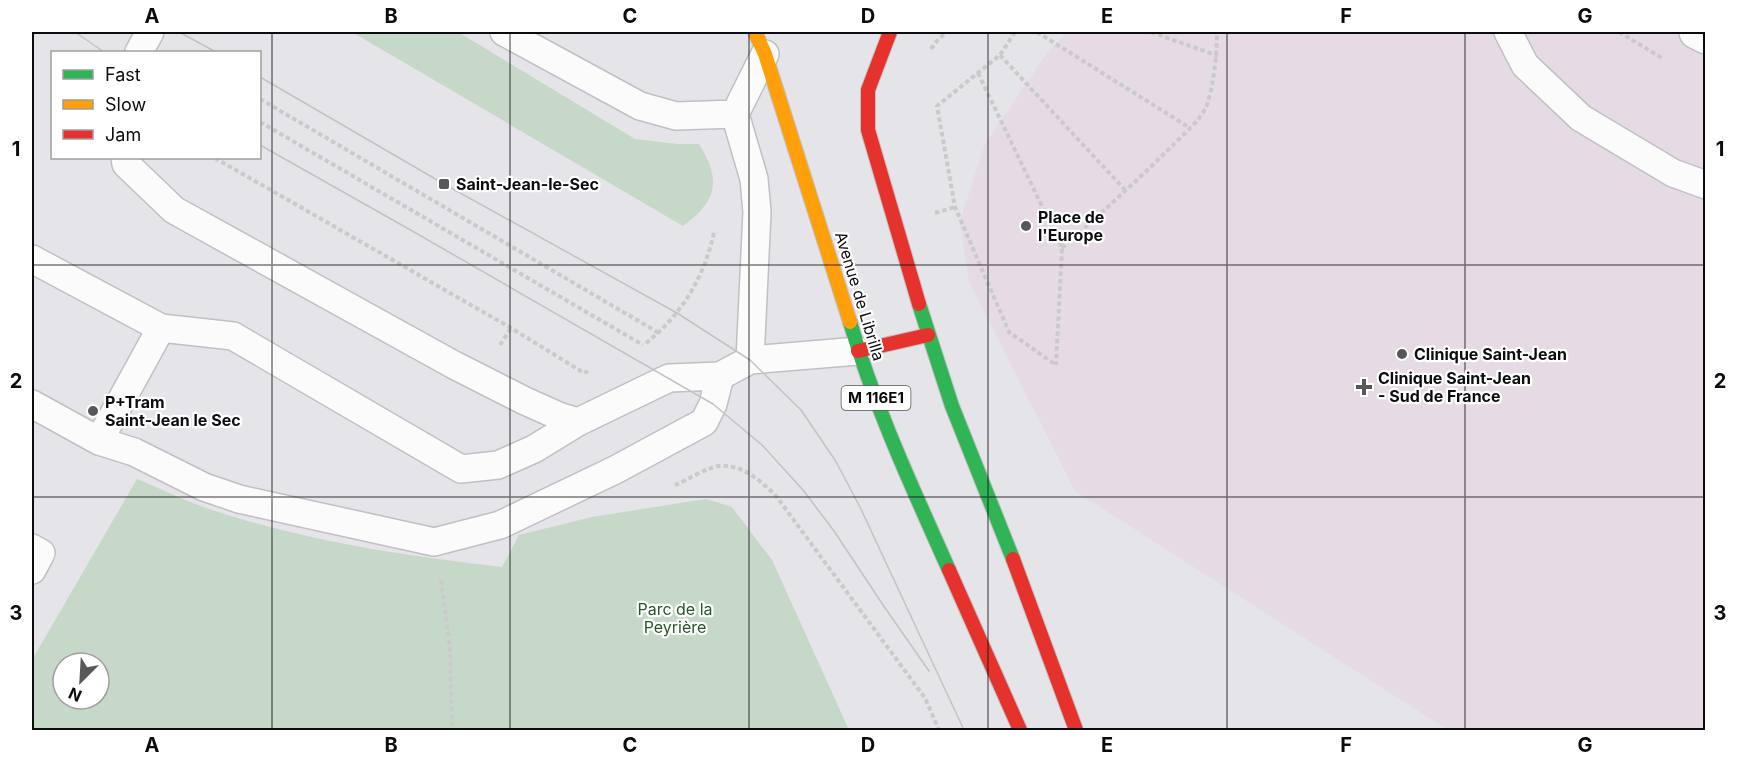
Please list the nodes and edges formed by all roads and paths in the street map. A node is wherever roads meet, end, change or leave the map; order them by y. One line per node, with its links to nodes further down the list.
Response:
1 (150, 32): 13 (lane)
2 (504, 32): 19 (lane)
3 (890, 32): 31 (main road)
4 (946, 32): 14 (path)
5 (1015, 32): 15 (path)
6 (1037, 32): 21 (path)
7 (1151, 32): 16 (path)
8 (1216, 32): 16 (path)
9 (1508, 32): 24 (lane)
10 (1696, 32): 11 (street)
11 (1706, 37)
12 (760, 43): 19 (lane); 34 (main road, Avenue de Librilla / M 116E1)
13 (140, 51)
14 (931, 51)
15 (1000, 55): 17 (path); 25 (path)
16 (1218, 56): 21 (path)
17 (978, 73): 27 (path); 27 (path)
18 (261, 100): 30 (path)
19 (735, 114): 35 (lane)
20 (261, 123): 32 (path)
21 (1190, 128): 25 (path)
22 (125, 159): 39 (lane)
23 (217, 159): 36 (path)
24 (1706, 185)
25 (1126, 191): 27 (path)
26 (716, 226): 30 (path)
27 (1062, 248)
28 (32, 259): 29 (lane)
29 (161, 328): 39 (lane); 40 (lane)
30 (659, 333): 32 (path)
31 (928, 335): 34 (main road); 48 (main road)
32 (644, 345): 33 (path)
33 (634, 349)
34 (858, 351): 35 (lane); 47 (main road, Avenue de Librilla / M 116E1)
35 (750, 360): 37 (lane)
36 (595, 368)
37 (720, 376): 39 (lane); 42 (lane)
38 (32, 404): 40 (lane)
39 (578, 422)
40 (99, 441): 42 (lane)
41 (665, 490): 46 (path)
42 (434, 542): 45 (path)
43 (32, 548): 44 (lane)
44 (32, 570)
45 (450, 730)
46 (939, 730)
47 (1020, 730)
48 (1076, 730)

